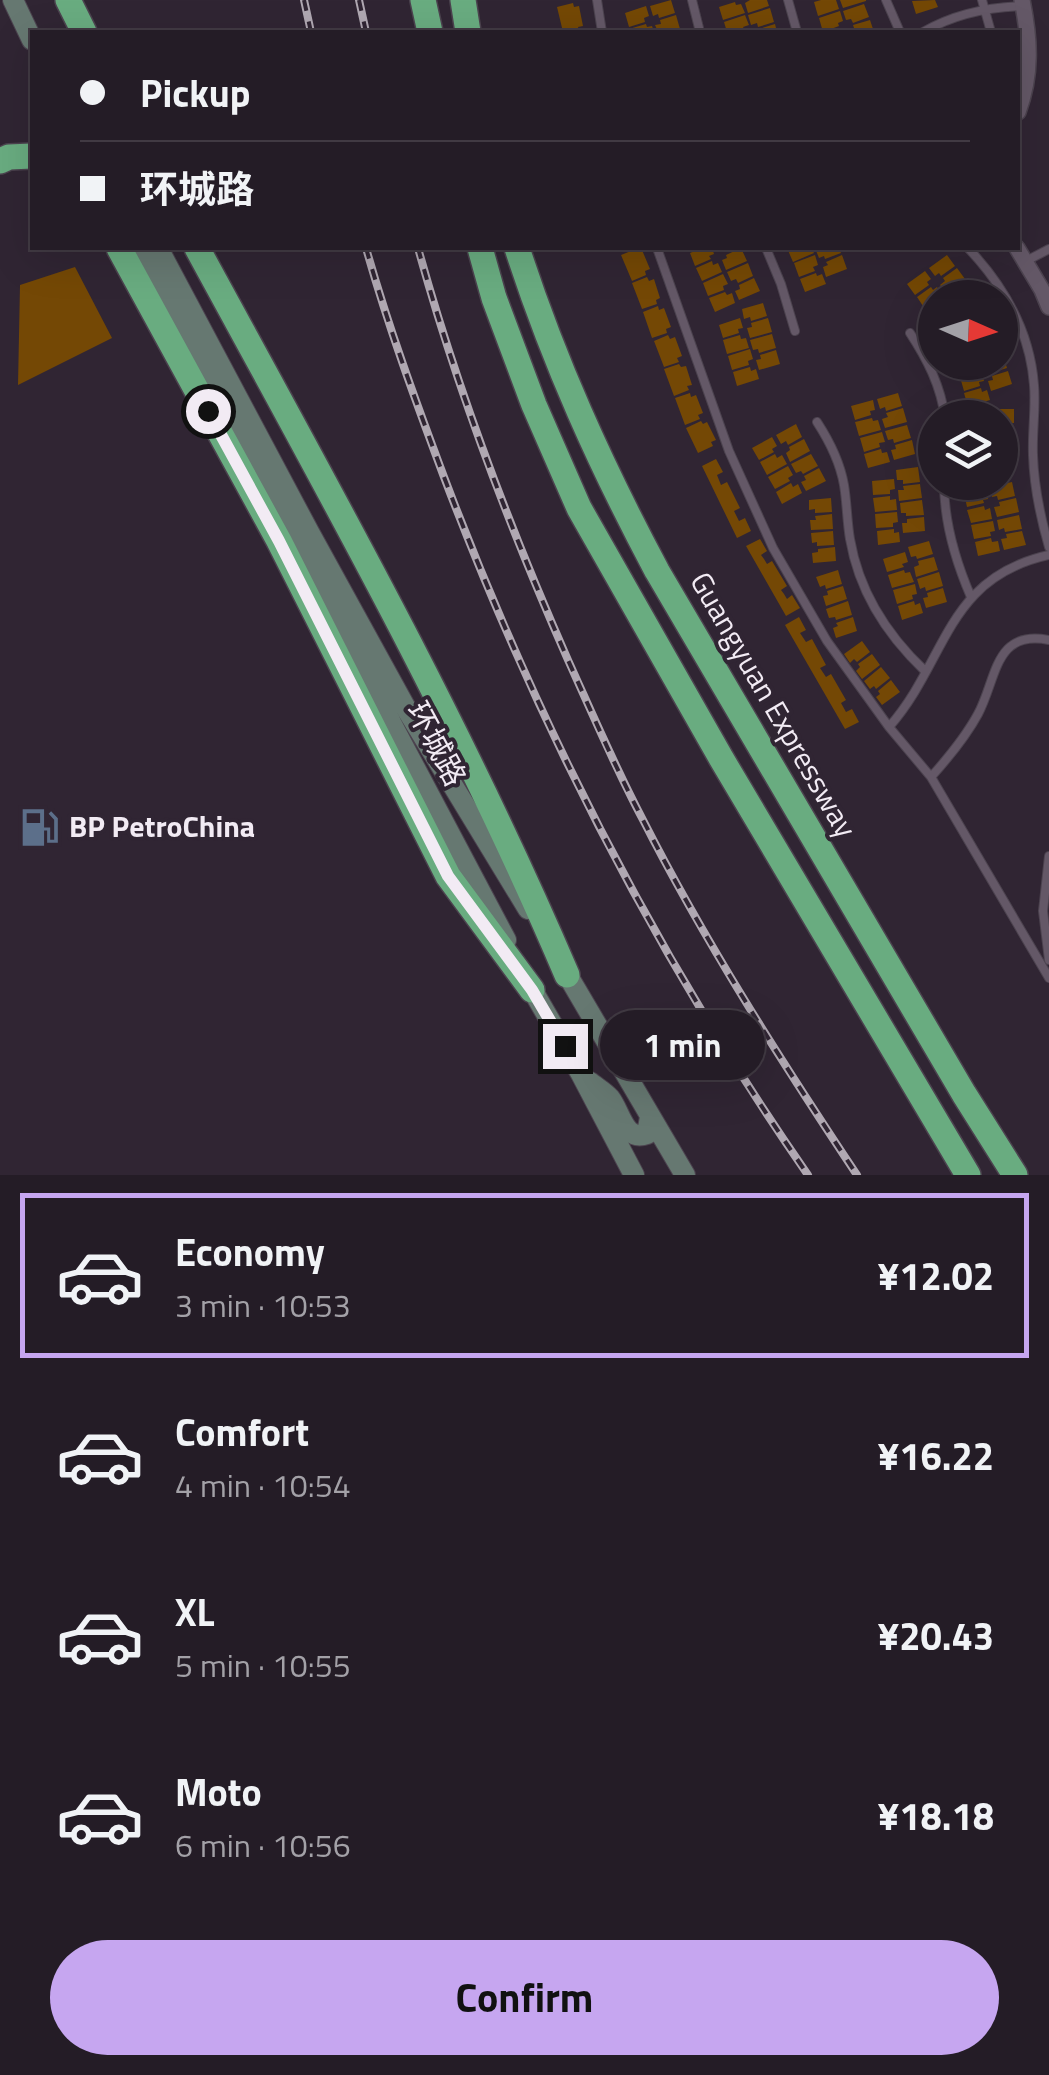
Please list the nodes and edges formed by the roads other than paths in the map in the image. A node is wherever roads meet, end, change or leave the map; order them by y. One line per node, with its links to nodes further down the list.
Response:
1 (13, 0): 22 (main road)
2 (28, 0): 12 (main road)
3 (68, 0): 13 (highway)
4 (423, 0): 14 (highway)
5 (463, 0): 15 (highway)
6 (597, 0): 16 (lane)
7 (692, 0): 17 (lane)
8 (788, 0): 18 (lane)
9 (886, 0): 19 (lane)
10 (1023, 3): 11 (lane); 23 (street)
11 (984, 4): 20 (lane); 21 (lane)
12 (43, 30)
13 (83, 30)
14 (430, 30)
15 (468, 30)
16 (602, 30)
17 (700, 30)
18 (796, 30)
19 (899, 30)
20 (927, 30)
21 (990, 30)
22 (30, 36)
23 (1020, 106)
24 (30, 156): 25 (highway)
25 (0, 161)
26 (1049, 249): 36 (lane)
27 (120, 250): 55 (highway)
28 (141, 250): 40 (main road)
29 (159, 250): 40 (main road)
30 (198, 250): 53 (highway)
31 (481, 250): 60 (highway)
32 (518, 250): 61 (highway, Guangyuan Expressway)
33 (658, 250): 49 (lane)
34 (767, 250): 38 (lane)
35 (970, 250): 44 (lane)
36 (1021, 254): 37 (street)
37 (1049, 307)
38 (795, 330)
39 (910, 333): 41 (lane)
40 (196, 335): 53 (main road, 环城路); 55 (main road, 环城路)
41 (940, 400)
42 (817, 422): 48 (lane)
43 (945, 500): 46 (lane)
44 (1049, 547)
45 (1049, 554): 46 (lane)
46 (971, 597): 48 (lane)
47 (1049, 640): 50 (lane)
48 (925, 671): 49 (lane)
49 (889, 727): 50 (lane)
50 (931, 777): 54 (lane)
51 (1049, 856): 52 (lane)
52 (1049, 960)
53 (567, 974): 57 (main road, 环城路)
54 (1049, 978)
55 (532, 990): 56 (main road, 环城路)
56 (581, 1074): 57 (main road); 58 (main road, 环城路)
57 (650, 1117): 59 (main road, 环城路)
58 (634, 1175)
59 (685, 1175)
60 (968, 1175)
61 (1015, 1175)

